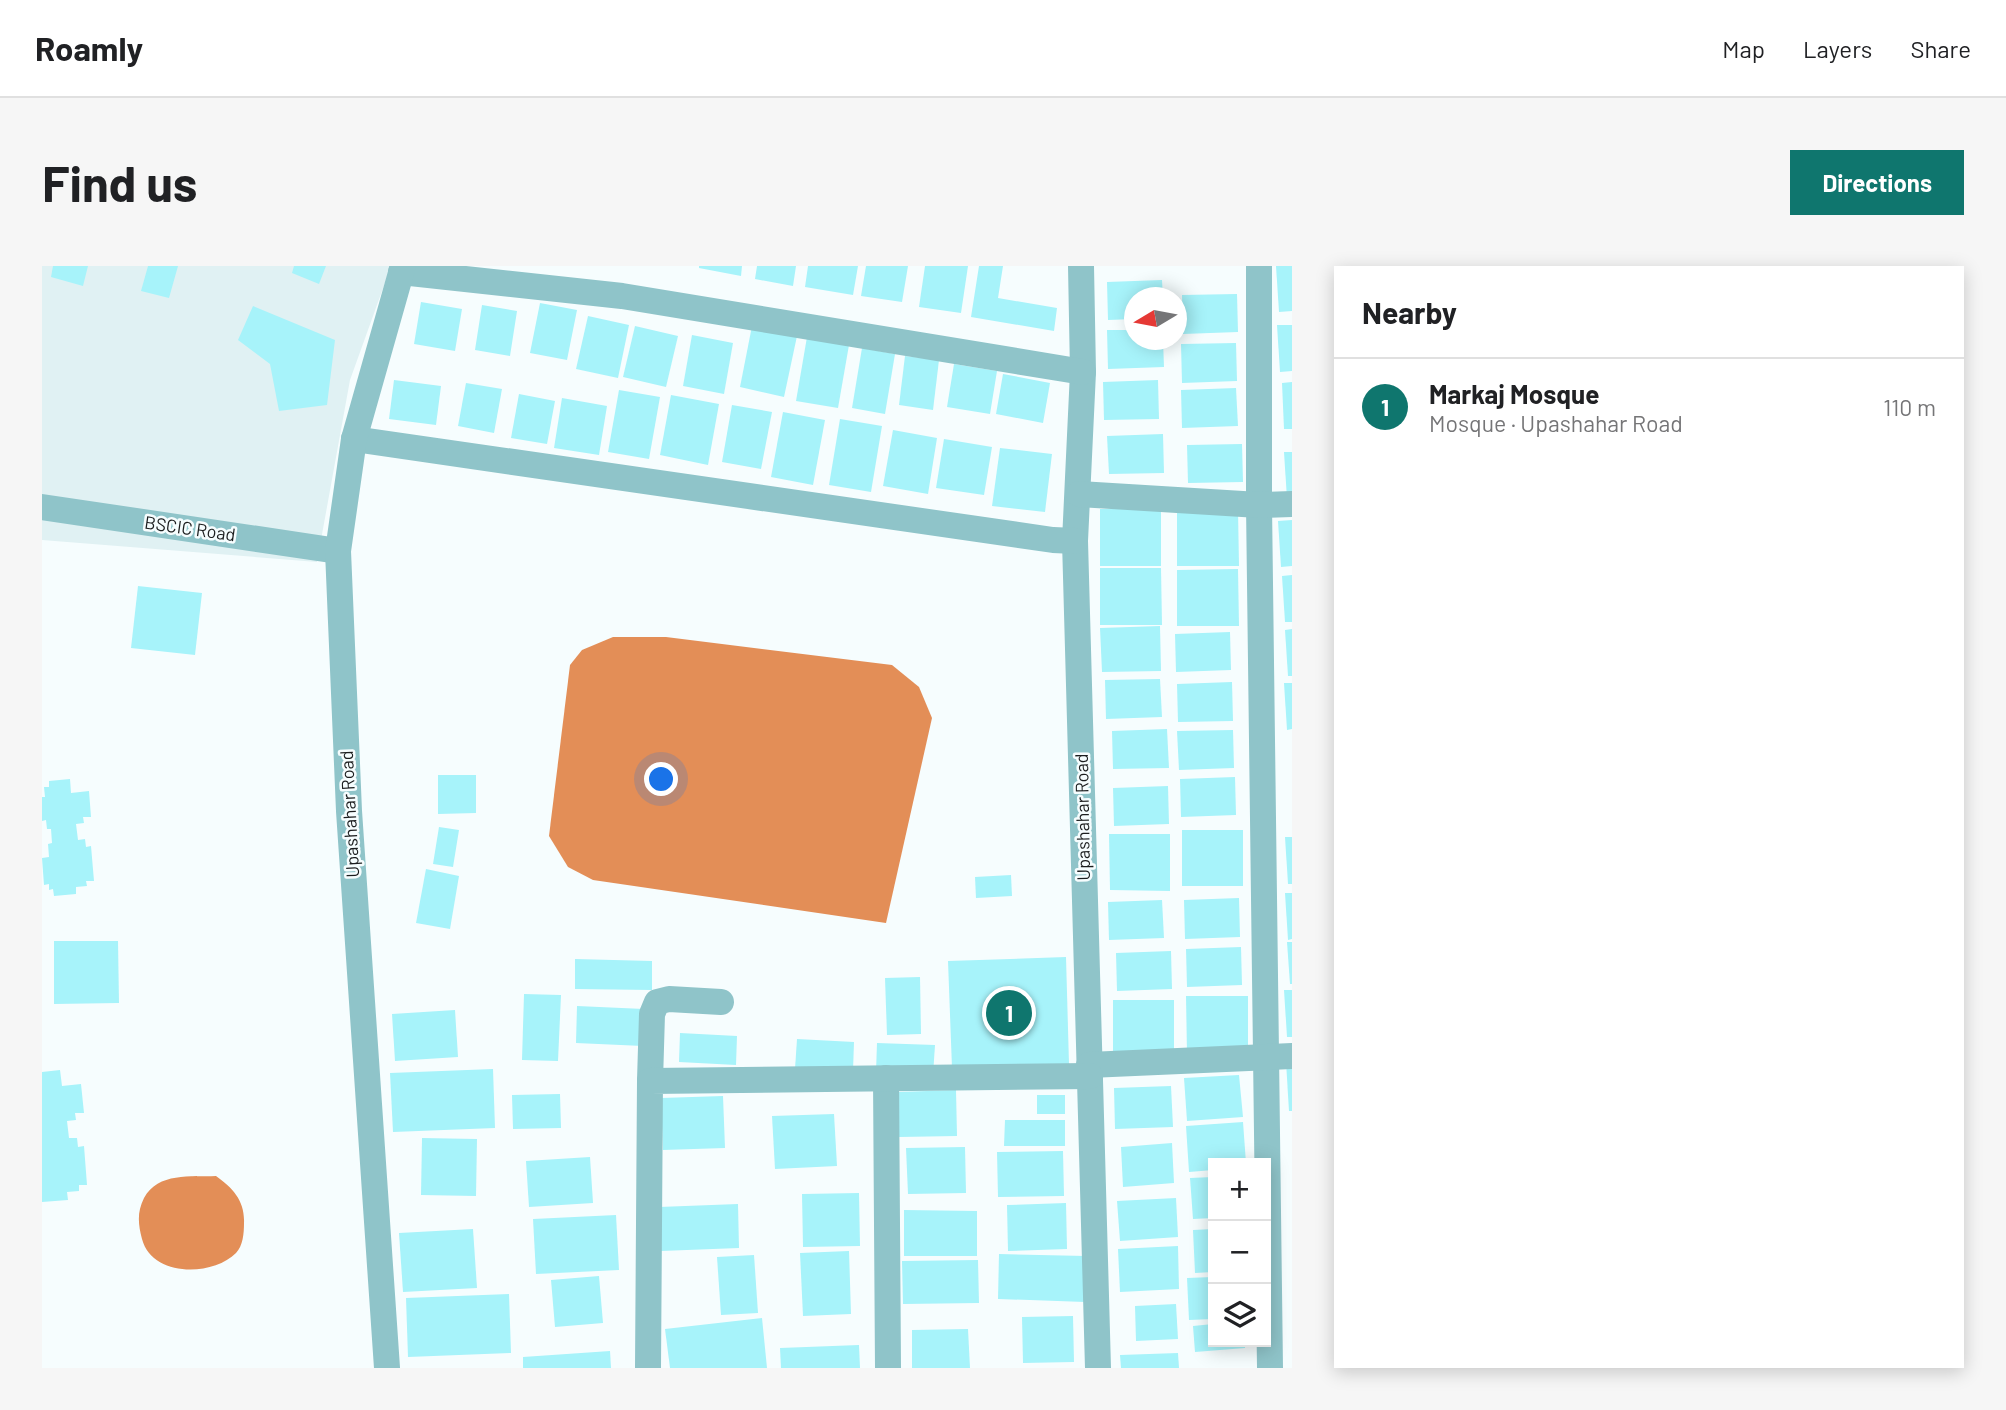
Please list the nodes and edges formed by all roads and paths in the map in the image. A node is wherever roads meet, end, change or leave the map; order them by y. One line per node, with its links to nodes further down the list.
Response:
1 (1081, 266): 4 (street, Upashahar Road)
2 (1259, 266): 8 (street)
3 (402, 269): 4 (street); 5 (street, Upashahar Road)
4 (1083, 372): 6 (street, Upashahar Road)
5 (354, 439): 10 (street); 11 (street, Upashahar Road)
6 (1079, 494): 8 (street); 10 (street, Upashahar Road)
7 (1292, 504): 8 (street)
8 (1259, 505): 13 (street)
9 (42, 507): 11 (street, BSCIC Road)
10 (1076, 541): 14 (street, Upashahar Road)
11 (338, 551): 17 (street, Upashahar Road)
12 (721, 1002): 16 (street)
13 (1279, 1057): 14 (street); 21 (street)
14 (1089, 1071): 15 (street); 20 (street, Upashahar Road)
15 (886, 1078): 16 (street); 19 (street)
16 (650, 1082): 18 (street)
17 (387, 1368)
18 (648, 1368)
19 (888, 1368)
20 (1098, 1368)
21 (1270, 1368)

